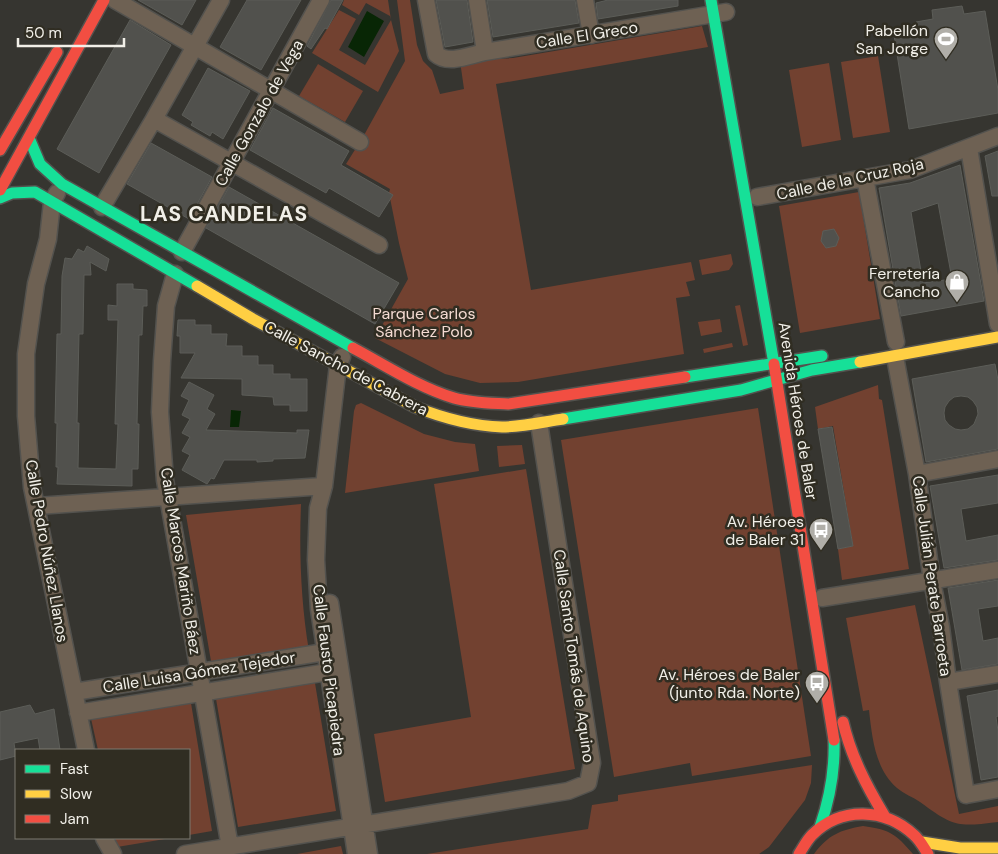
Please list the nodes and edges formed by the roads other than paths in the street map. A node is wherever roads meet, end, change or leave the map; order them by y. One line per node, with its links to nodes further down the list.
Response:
1 (104, 0): 16 (main road)
2 (115, 0): 11 (street)
3 (221, 0): 11 (street)
4 (320, 0): 13 (street, Calle Gonzalo de Vega)
5 (426, 0): 12 (street, Calle El Greco)
6 (477, 0): 12 (street)
7 (586, 0): 9 (street)
8 (721, 10): 9 (street, Calle El Greco); 38 (main road, Avenida Héroes de Baler)
9 (590, 35): 12 (street, Calle El Greco)
10 (61, 44): 19 (main road)
11 (195, 46): 13 (street); 14 (street)
12 (485, 52)
13 (271, 91): 17 (street); 20 (street, Calle Gonzalo de Vega)
14 (154, 118): 20 (street); 27 (street)
15 (998, 136): 18 (street, Calle de la Cruz Roja)
16 (29, 138): 22 (main road, Calle Sancho de Cabrera); 23 (main road)
17 (360, 142)
18 (969, 148): 21 (street, Calle de la Cruz Roja); 32 (street)
19 (0, 150)
20 (232, 162): 28 (street); 30 (street, Calle Gonzalo de Vega)
21 (865, 178): 24 (street, Calle de la Cruz Roja); 35 (street, Calle Julián Perate Barroeta)
22 (62, 184): 26 (street); 27 (main road, Calle Sancho de Cabrera)
23 (0, 190)
24 (757, 197)
25 (0, 198): 26 (main road, Calle Sancho de Cabrera)
26 (52, 202): 31 (main road, Calle Sancho de Cabrera); 48 (street, Calle Pedro Núñez Llanos)
27 (102, 207): 30 (main road, Calle Sancho de Cabrera)
28 (379, 244)
29 (766, 247): 38 (main road, Avenida Héroes de Baler)
30 (182, 252): 34 (main road, Calle Sancho de Cabrera)
31 (175, 274): 36 (main road, Calle Sancho de Cabrera); 47 (street, Calle Marcos Mariño Báez)
32 (995, 324)
33 (998, 337): 35 (main road, Calle Sancho de Cabrera)
34 (348, 346): 38 (main road, Calle Sancho de Cabrera); 39 (street, Calle Fausto Picapiedra)
35 (896, 346): 41 (main road, Calle Sancho de Cabrera); 45 (street, Calle Julián Perate Barroeta)
36 (313, 352): 39 (main road, Calle Sancho de Cabrera); 42 (street)
37 (837, 353): 38 (main road, Calle Sancho de Cabrera)
38 (779, 362): 41 (main road, Avenida Héroes de Baler)
39 (338, 366): 40 (main road, Calle Sancho de Cabrera); 42 (street, Calle Fausto Picapiedra)
40 (365, 380): 42 (street); 43 (main road, Calle Sancho de Cabrera)
41 (782, 380): 43 (main road, Calle Sancho de Cabrera); 51 (main road, Avenida Héroes de Baler); 66 (main road, Avenida Héroes de Baler)
42 (334, 394): 46 (street, Calle Fausto Picapiedra)
43 (539, 423): 65 (street, Calle Santo Tomás de Aquino)
44 (998, 459): 45 (street)
45 (918, 474): 50 (street, Calle Julián Perate Barroeta)
46 (324, 486): 47 (street); 52 (street, Calle Fausto Picapiedra); 65 (street, Calle Fausto Picapiedra)
47 (168, 497): 48 (street); 54 (street, Calle Marcos Mariño Báez)
48 (37, 506): 58 (street, Calle Pedro Núñez Llanos)
49 (998, 570): 50 (street)
50 (932, 581): 51 (street); 57 (street, Calle Julián Perate Barroeta)
51 (822, 598): 53 (main road, Avenida Héroes de Baler)
52 (325, 652): 54 (street, Calle Luisa Gómez Tejedor); 55 (street, Calle Fausto Picapiedra)
53 (834, 667)
54 (199, 672): 58 (street, Calle Luisa Gómez Tejedor); 59 (street, Calle Marcos Mariño Báez)
55 (328, 672): 59 (street, Calle Luisa Gómez Tejedor); 65 (street, Calle Fausto Picapiedra)
56 (998, 674): 57 (street)
57 (948, 682): 63 (street, Calle Julián Perate Barroeta)
58 (74, 692): 61 (street, Calle Pedro Núñez Llanos)
59 (203, 692): 61 (street, Calle Luisa Gómez Tejedor); 69 (street, Calle Marcos Mariño Báez)
60 (841, 706): 64 (main road)
61 (78, 713): 62 (street, Calle Pedro Núñez Llanos)
62 (86, 749)
63 (998, 789)
64 (884, 815): 66 (main road); 68 (main road)
65 (358, 826): 69 (street); 73 (street, Calle Fausto Picapiedra); 74 (street, Calle Fausto Picapiedra)
66 (820, 826): 75 (main road)
67 (105, 839): 71 (street)
68 (922, 842): 70 (main road); 76 (main road)
69 (230, 847): 72 (street)
70 (998, 848)
71 (113, 854)
72 (185, 854)
73 (356, 854)
74 (369, 854)
75 (799, 854)
76 (928, 854)

